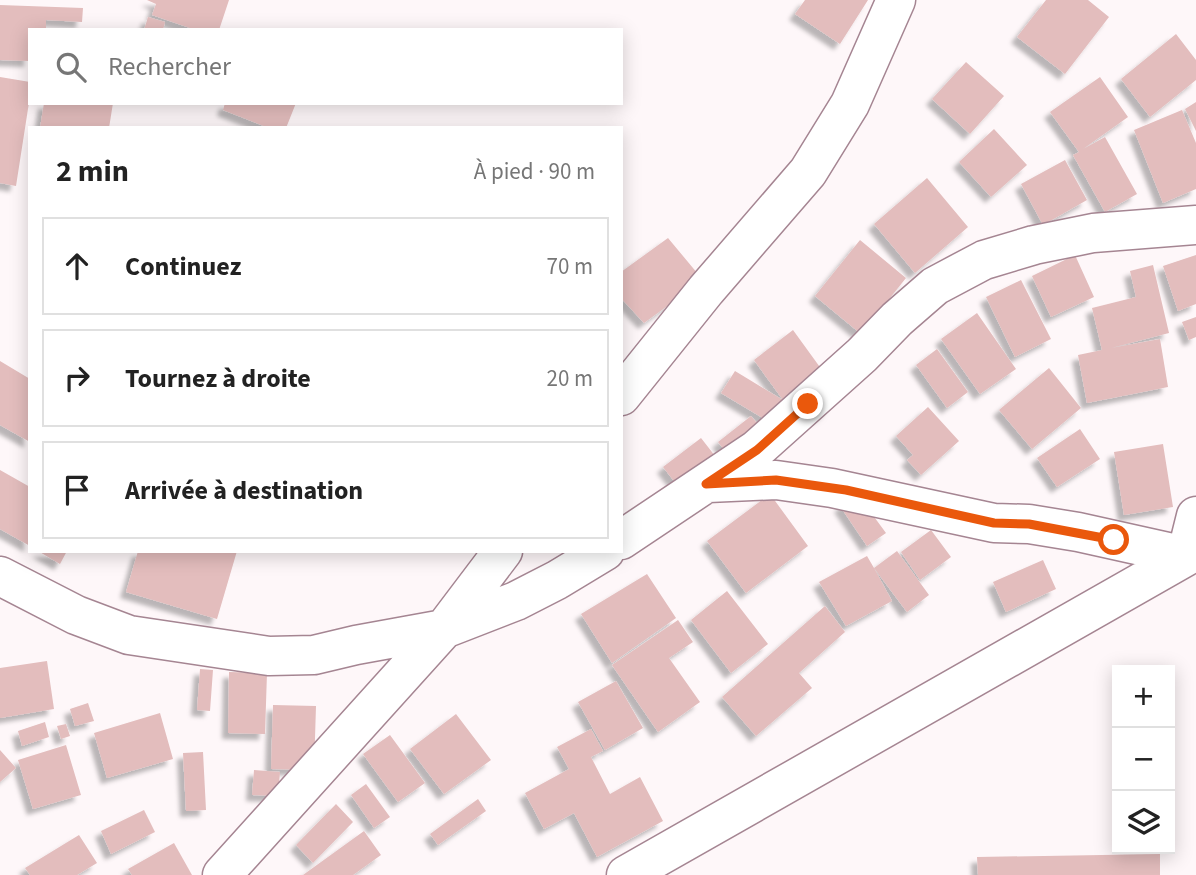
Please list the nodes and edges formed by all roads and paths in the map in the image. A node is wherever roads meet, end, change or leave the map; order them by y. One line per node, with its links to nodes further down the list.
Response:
1 (896, 0): 3 (street)
2 (1196, 225): 4 (street)
3 (623, 394)
4 (706, 484): 6 (street); 9 (street)
5 (1196, 516): 9 (street)
6 (623, 539)
7 (501, 553): 11 (street)
8 (602, 553): 11 (street)
9 (1191, 554): 13 (street)
10 (0, 576): 11 (street)
11 (444, 629): 12 (street)
12 (222, 875)
13 (626, 875)

